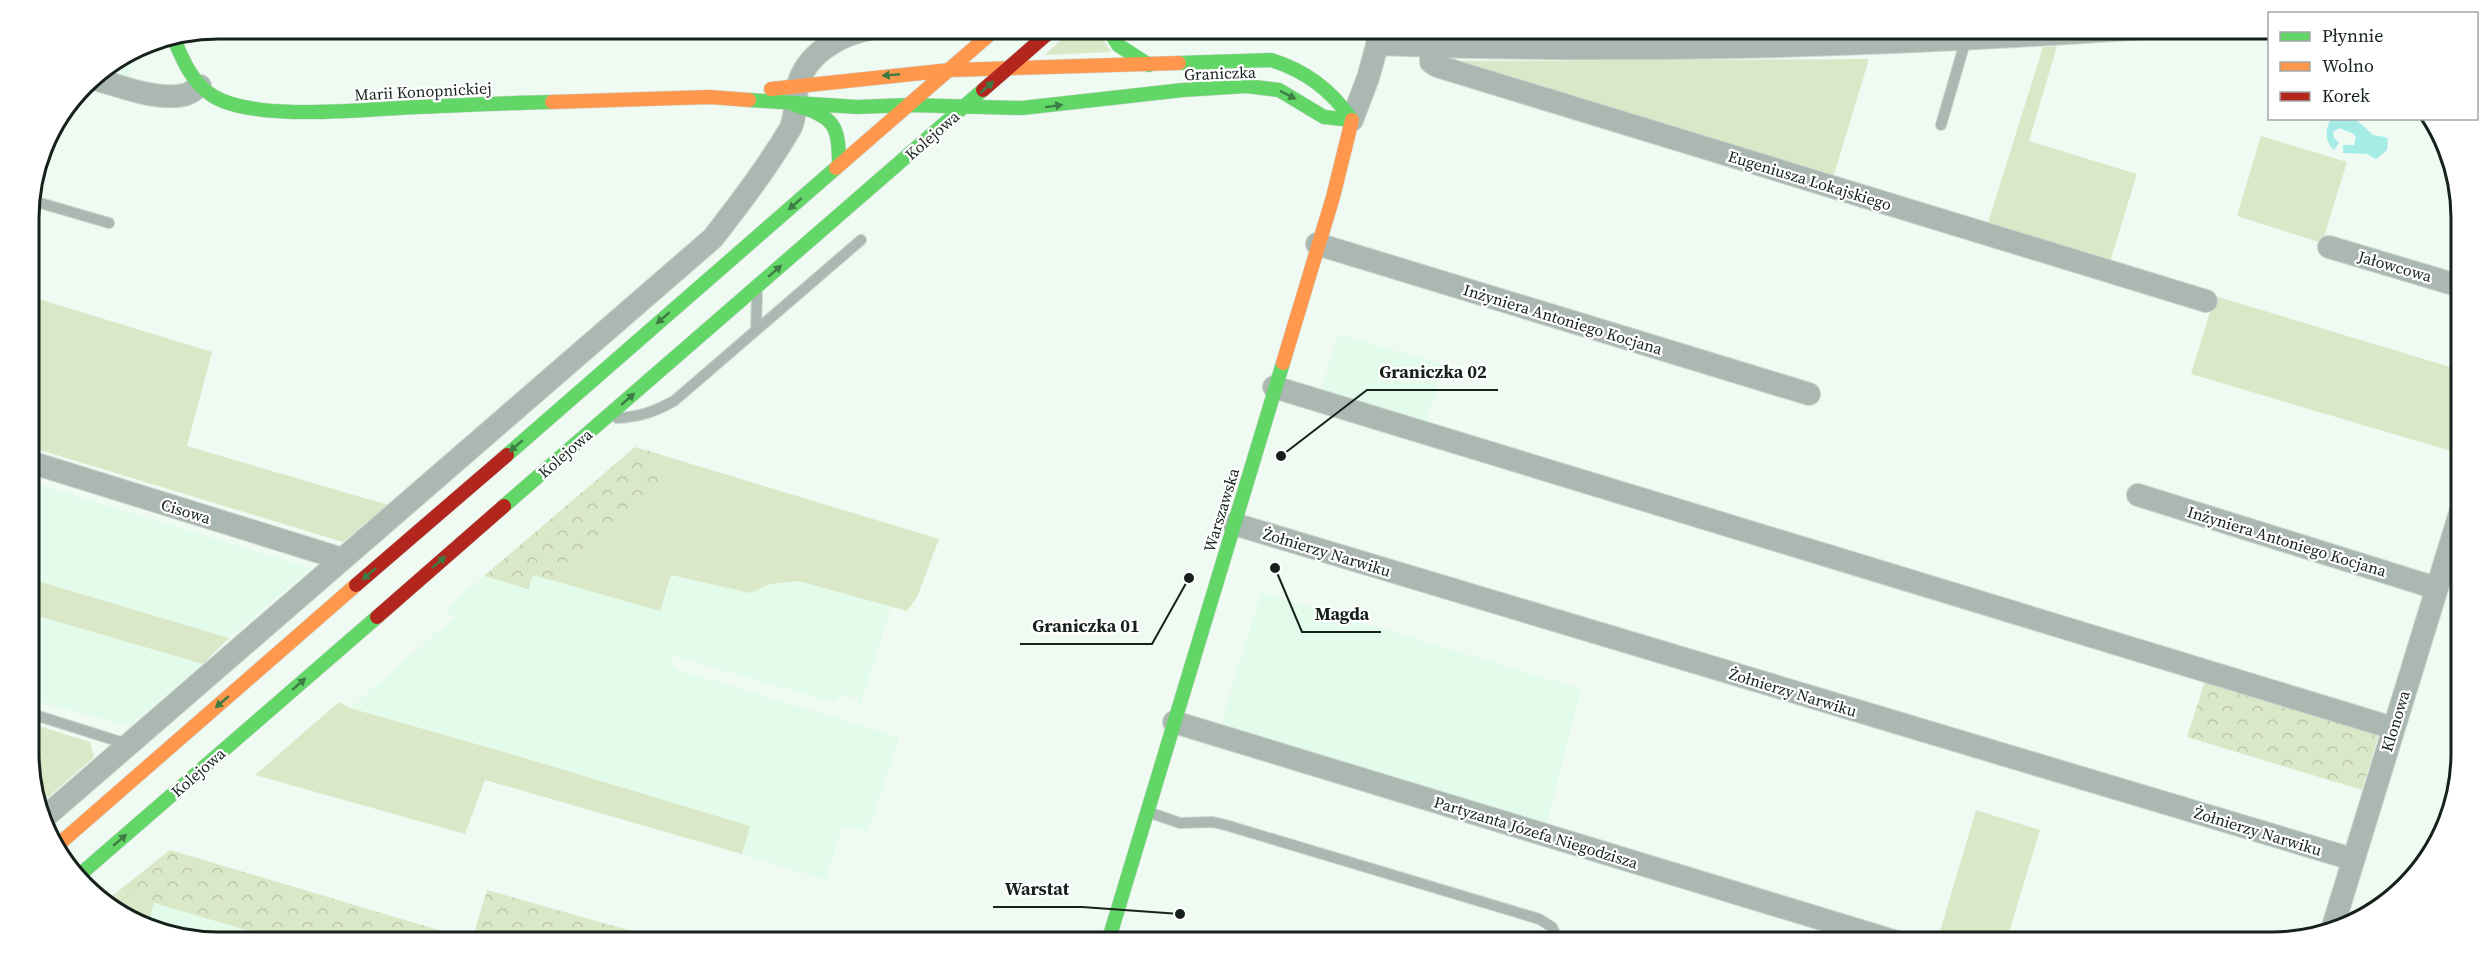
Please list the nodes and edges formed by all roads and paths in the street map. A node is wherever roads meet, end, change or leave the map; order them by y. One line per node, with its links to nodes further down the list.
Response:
1 (837, 39): 16 (street)
2 (985, 39): 13 (main road)
3 (1041, 39): 12 (main road, Kolejowa)
4 (1114, 39): 11 (main road)
5 (1379, 39): 20 (street)
6 (1397, 39): 10 (street)
7 (1650, 39): 10 (street)
8 (1965, 39): 21 (lane)
9 (175, 44): 15 (main road, Marii Konopnickiej)
10 (1431, 45): 30 (street, Eugeniusza Lokajskiego)
11 (1149, 65): 12 (main road, Graniczka); 20 (main road, Graniczka)
12 (1009, 67): 13 (main road, Graniczka); 19 (main road, Kolejowa, one-way to 12)
13 (950, 70): 16 (main road, Marii Konopnickiej, one-way to 16); 18 (main road)
14 (103, 81): 15 (street)
15 (200, 86): 17 (main road, Marii Konopnickiej)
16 (796, 95): 17 (main road, Marii Konopnickiej); 17 (main road, Marii Konopnickiej); 18 (main road, Marii Konopnickiej); 22 (main road); 39 (street)
17 (710, 98)
18 (909, 105): 19 (main road, Graniczka); 22 (main road)
19 (965, 106): 20 (main road, Graniczka, one-way to 20); 29 (main road, Kolejowa, one-way to 19)
20 (1352, 120): 26 (main road, Warszawska)
21 (1941, 125)
22 (839, 165): 47 (main road, one-way to 47)
23 (40, 203): 24 (lane)
24 (109, 223)
25 (861, 240): 31 (lane)
26 (1317, 244): 32 (main road, Warszawska); 33 (street, Inżyniera Antoniego Kocjana)
27 (2329, 247): 28 (street, Jałowcowa)
28 (2451, 283)
29 (757, 287): 31 (lane); 34 (main road, Kolejowa, one-way to 29)
30 (2206, 301)
31 (756, 330): 34 (lane)
32 (1274, 387): 37 (main road, Warszawska); 43 (street)
33 (1809, 394)
34 (605, 418): 49 (main road, Kolejowa, one-way to 34)
35 (39, 465): 39 (street, Cisowa)
36 (2138, 495): 40 (street, Inżyniera Antoniego Kocjana)
37 (1233, 524): 42 (main road, Warszawska); 48 (street, Żołnierzy Narwiku)
38 (2451, 541): 40 (street, Klonowa)
39 (342, 560): 44 (street)
40 (2436, 588): 43 (street, Klonowa)
41 (39, 716): 44 (lane)
42 (1174, 722): 45 (main road, Warszawska); 53 (street, Partyzanta Józefa Niegodzisza)
43 (2392, 728): 48 (street, Klonowa)
44 (127, 744): 46 (street)
45 (1148, 812): 51 (main road, Warszawska); 52 (lane)
46 (49, 813)
47 (62, 841)
48 (2352, 860): 50 (street, Klonowa)
49 (83, 871)
50 (2334, 921)
51 (1111, 932)
52 (1554, 932)
53 (1864, 932)

